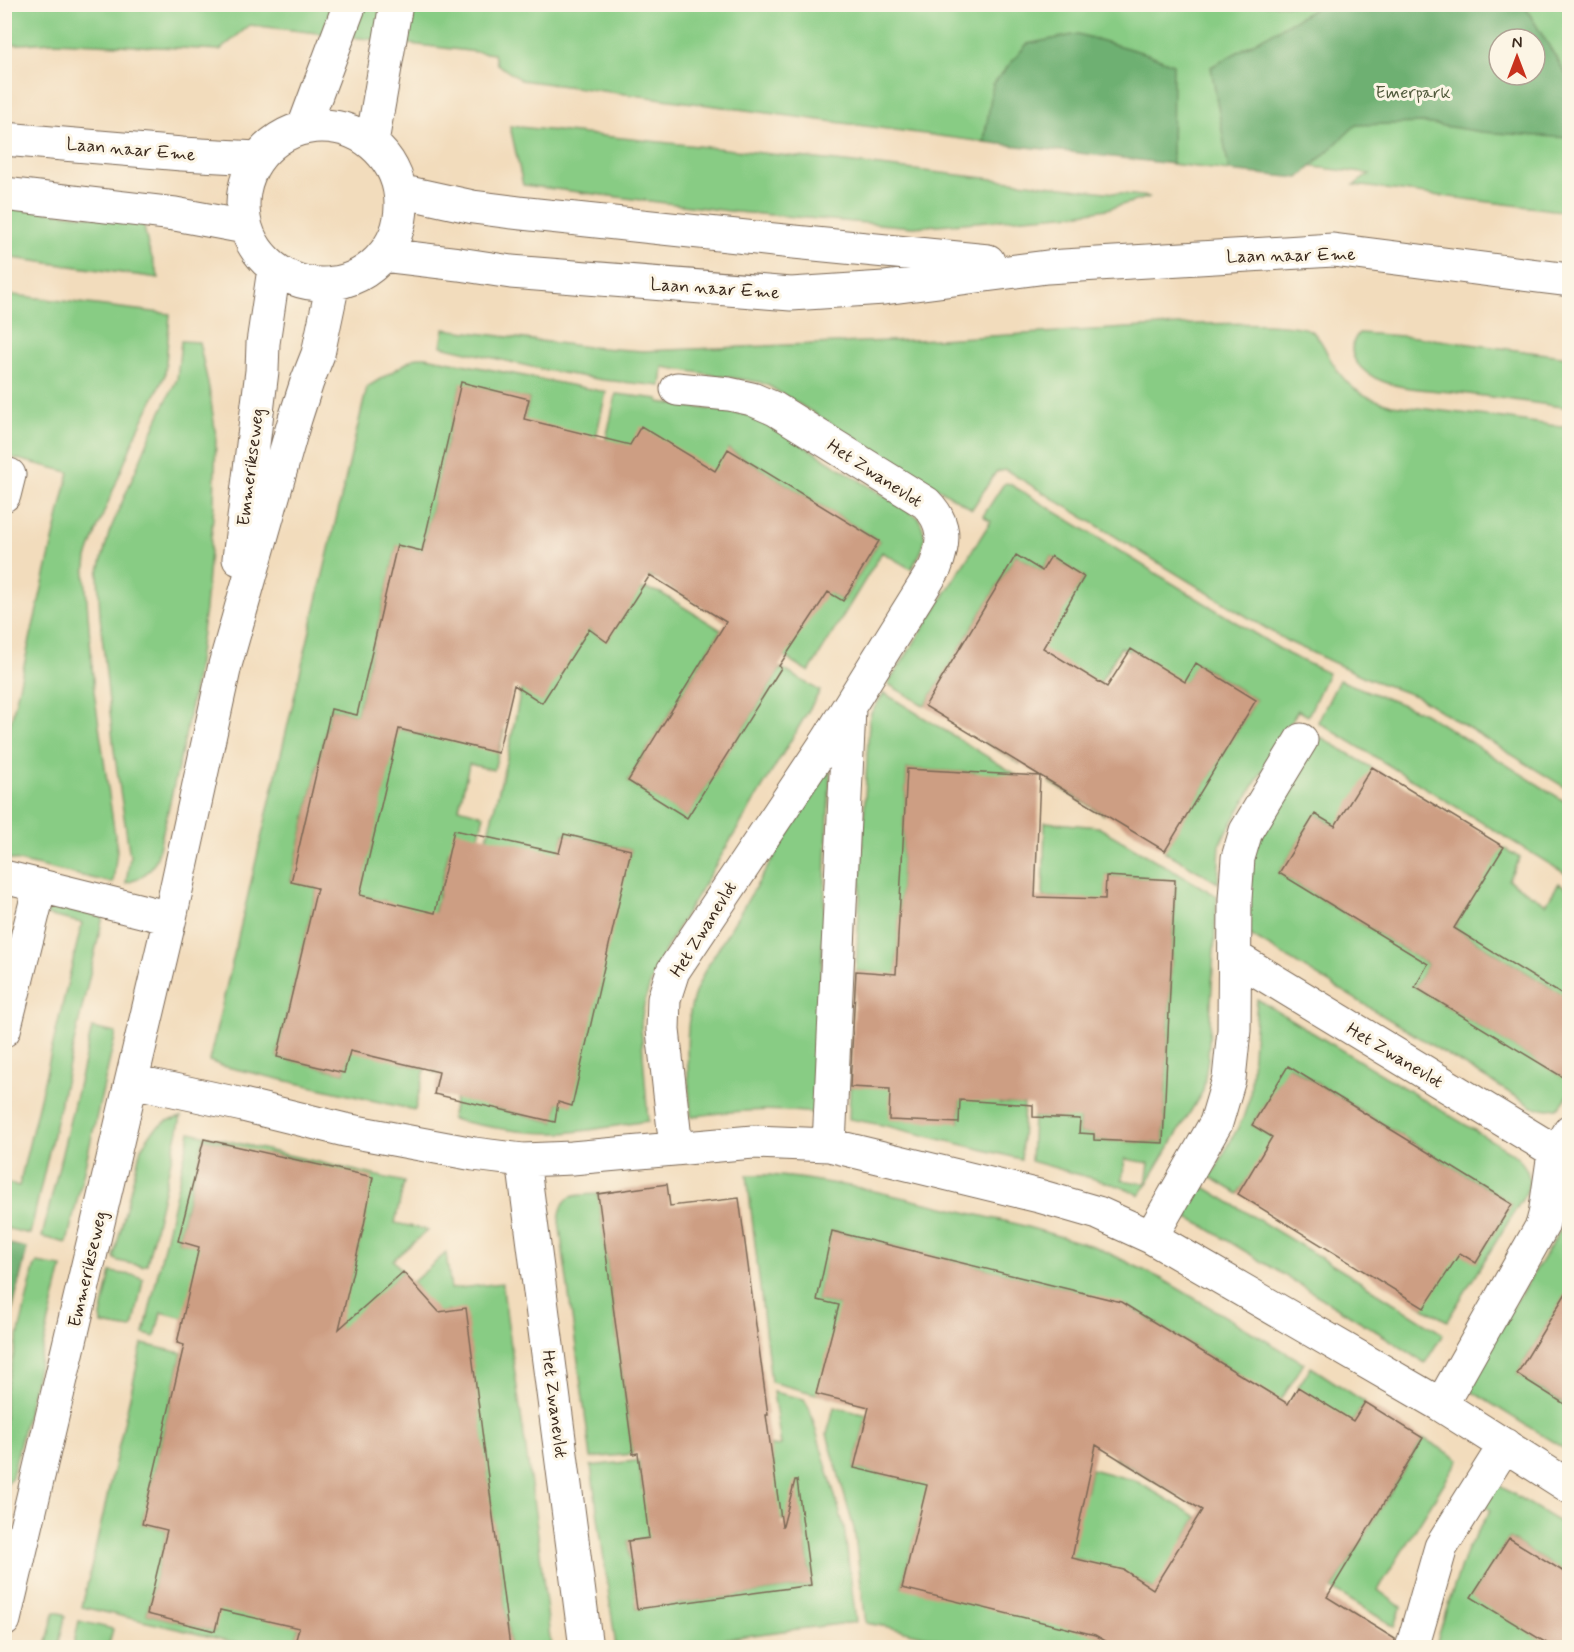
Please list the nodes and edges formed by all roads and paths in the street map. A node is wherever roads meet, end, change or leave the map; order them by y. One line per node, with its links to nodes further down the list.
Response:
1 (350, 4): 3 (street)
2 (396, 4): 5 (street)
3 (304, 127): 5 (street); 6 (street)
4 (4, 139): 6 (street, Laan naar Eme)
5 (372, 142): 7 (street)
6 (257, 158): 9 (street)
7 (400, 191): 10 (street); 11 (street, Laan naar Eme)
8 (4, 194): 9 (street)
9 (245, 226): 12 (street)
10 (383, 255): 11 (street, Laan naar Eme); 14 (street)
11 (1047, 267): 13 (street, Laan naar Eme)
12 (274, 269): 14 (street); 16 (street, Emmerikseweg)
13 (1569, 280)
14 (333, 283): 16 (street, Emmerikseweg)
15 (677, 389): 17 (street, Het Zwanevlot)
16 (225, 665): 21 (street, Emmerikseweg)
17 (849, 706): 26 (street, Het Zwanevlot); 27 (street, Het Zwanevlot)
18 (1301, 740): 22 (street)
19 (4, 877): 20 (street)
20 (40, 886): 21 (street); 23 (street)
21 (170, 918): 24 (street, Emmerikseweg)
22 (1235, 957): 25 (street, Het Zwanevlot); 29 (street)
23 (4, 1030)
24 (132, 1081): 28 (street); 33 (street, Emmerikseweg)
25 (1563, 1142): 30 (street, Het Zwanevlot)
26 (829, 1145): 27 (street); 29 (street)
27 (676, 1148): 28 (street)
28 (523, 1160): 35 (street, Het Zwanevlot)
29 (1150, 1237): 30 (street)
30 (1441, 1405): 31 (street)
31 (1505, 1445): 32 (street); 36 (street)
32 (1569, 1487)
33 (16, 1523): 34 (street, Emmerikseweg)
34 (4, 1620)
35 (586, 1647)
36 (1412, 1647)

